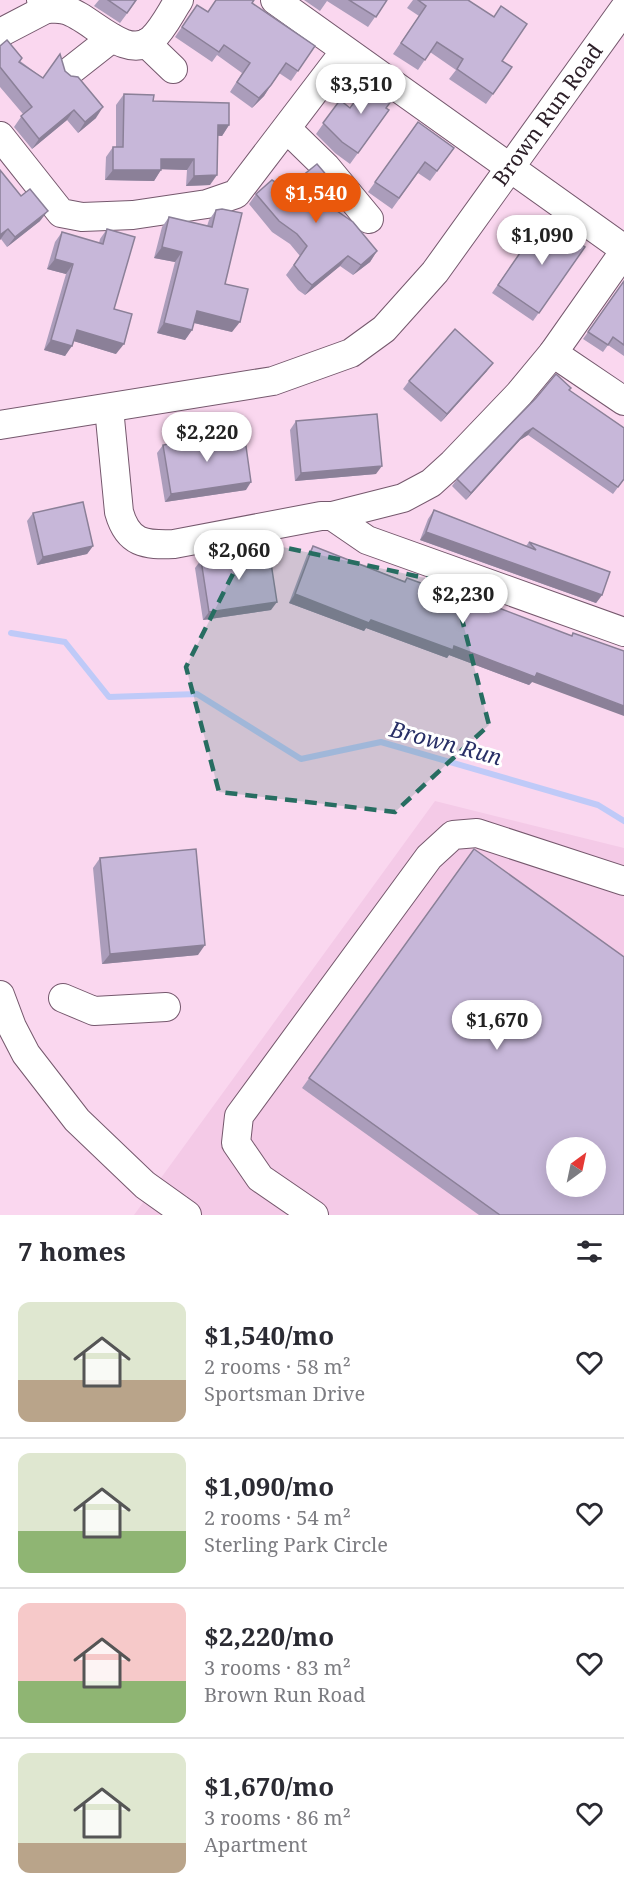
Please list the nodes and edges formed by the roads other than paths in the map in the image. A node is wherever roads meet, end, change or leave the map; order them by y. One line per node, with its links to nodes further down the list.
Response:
1 (179, 0): 7 (street)
2 (275, 0): 8 (street)
3 (43, 4): 5 (street); 6 (street)
4 (624, 9): 13 (street, Brown Run Road)
5 (0, 33)
6 (112, 38): 7 (street); 10 (street)
7 (146, 43): 9 (street)
8 (345, 51): 11 (street); 13 (street)
9 (173, 69)
10 (70, 71)
11 (287, 129): 12 (street); 14 (street)
12 (0, 136)
13 (510, 168): 15 (street); 18 (street, Brown Run Road)
14 (369, 219)
15 (624, 250): 16 (street)
16 (553, 353): 17 (street); 20 (street)
17 (624, 401)
18 (109, 408): 19 (street, Brown Run Road); 20 (street)
19 (0, 425)
20 (332, 516): 21 (street)
21 (624, 632)
22 (624, 881): 27 (street)
23 (0, 995): 26 (street)
24 (63, 998): 25 (street)
25 (166, 1006)
26 (177, 1212)
27 (314, 1215)

